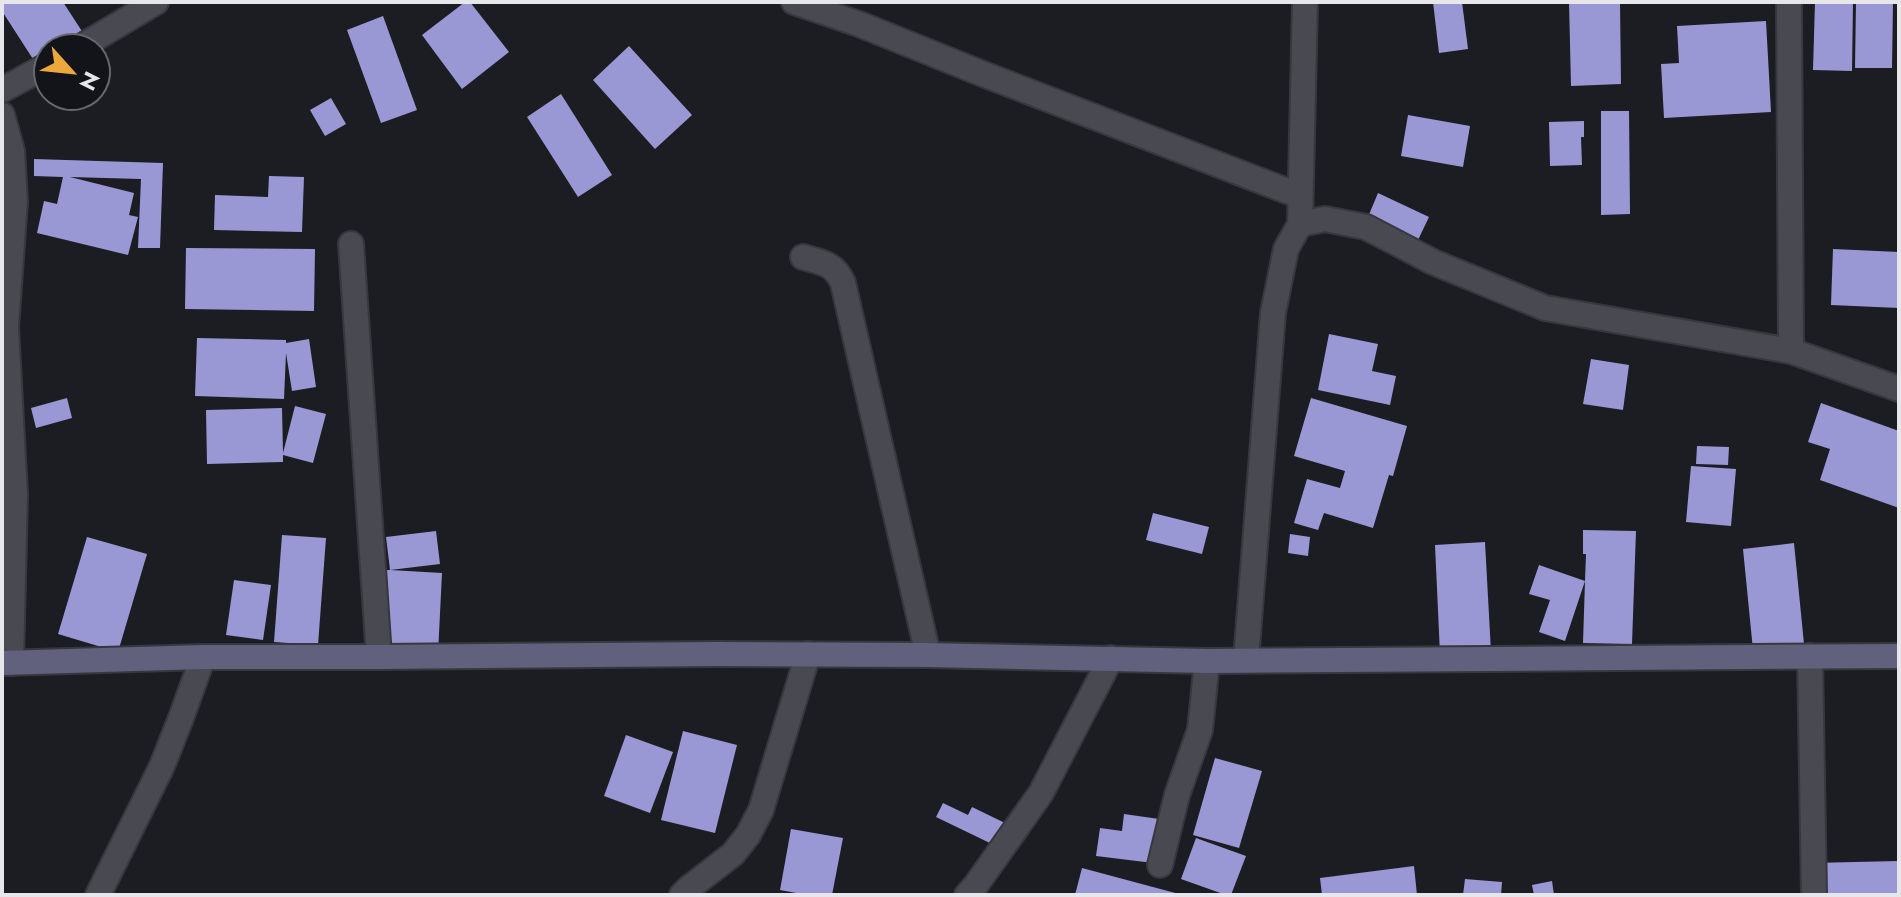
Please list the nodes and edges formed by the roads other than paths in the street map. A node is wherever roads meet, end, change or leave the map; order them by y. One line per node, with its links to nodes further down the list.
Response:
1 (156, 2): 5 (street)
2 (794, 2): 9 (street)
3 (1305, 2): 9 (street)
4 (1789, 2): 14 (street)
5 (106, 32)
6 (32, 74): 7 (street)
7 (2, 90)
8 (2, 115): 13 (street)
9 (1300, 196): 10 (street)
10 (1300, 224): 14 (street); 23 (street)
11 (351, 244): 21 (street)
12 (803, 257): 17 (street)
13 (4, 327): 25 (street)
14 (1791, 351): 15 (street)
15 (1899, 389)
16 (808, 654): 17 (street); 21 (street); 28 (street)
17 (928, 655): 22 (street)
18 (1810, 656): 19 (street); 23 (street); 30 (street)
19 (1899, 656)
20 (203, 657): 21 (street); 25 (street); 27 (street)
21 (379, 657)
22 (1111, 658): 24 (street); 29 (street)
23 (1246, 660): 24 (street)
24 (1207, 661): 26 (street)
25 (6, 663)
26 (1160, 865)
27 (98, 895)
28 (682, 895)
29 (967, 895)
30 (1814, 895)

